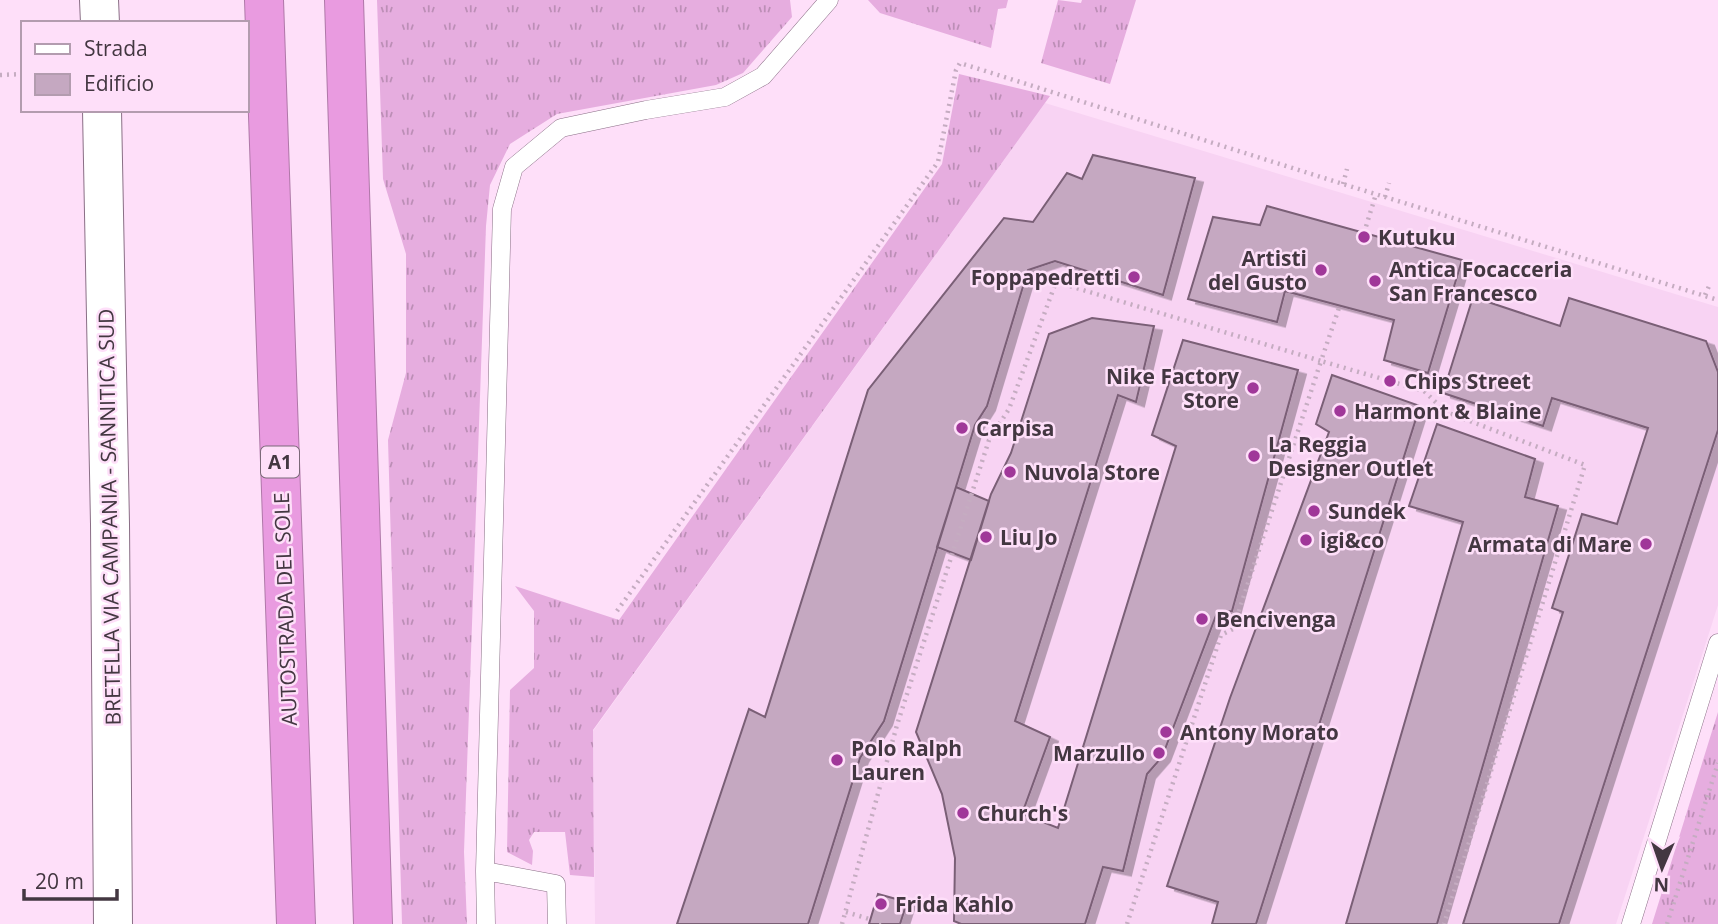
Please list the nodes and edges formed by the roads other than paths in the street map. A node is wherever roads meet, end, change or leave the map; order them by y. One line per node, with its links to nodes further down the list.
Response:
1 (99, 0): 5 (street)
2 (264, 0): 10 (highway, AUTOSTRADA DEL SOLE / A1)
3 (344, 0): 11 (highway)
4 (829, 0): 8 (lane)
5 (100, 21)
6 (102, 112): 9 (street, BRETELLA VIA CAMPANIA - SANNITICA SUD)
7 (1718, 643): 14 (lane)
8 (485, 871): 12 (lane); 13 (lane)
9 (113, 924)
10 (296, 924)
11 (373, 924)
12 (486, 924)
13 (556, 924)
14 (1631, 924)

